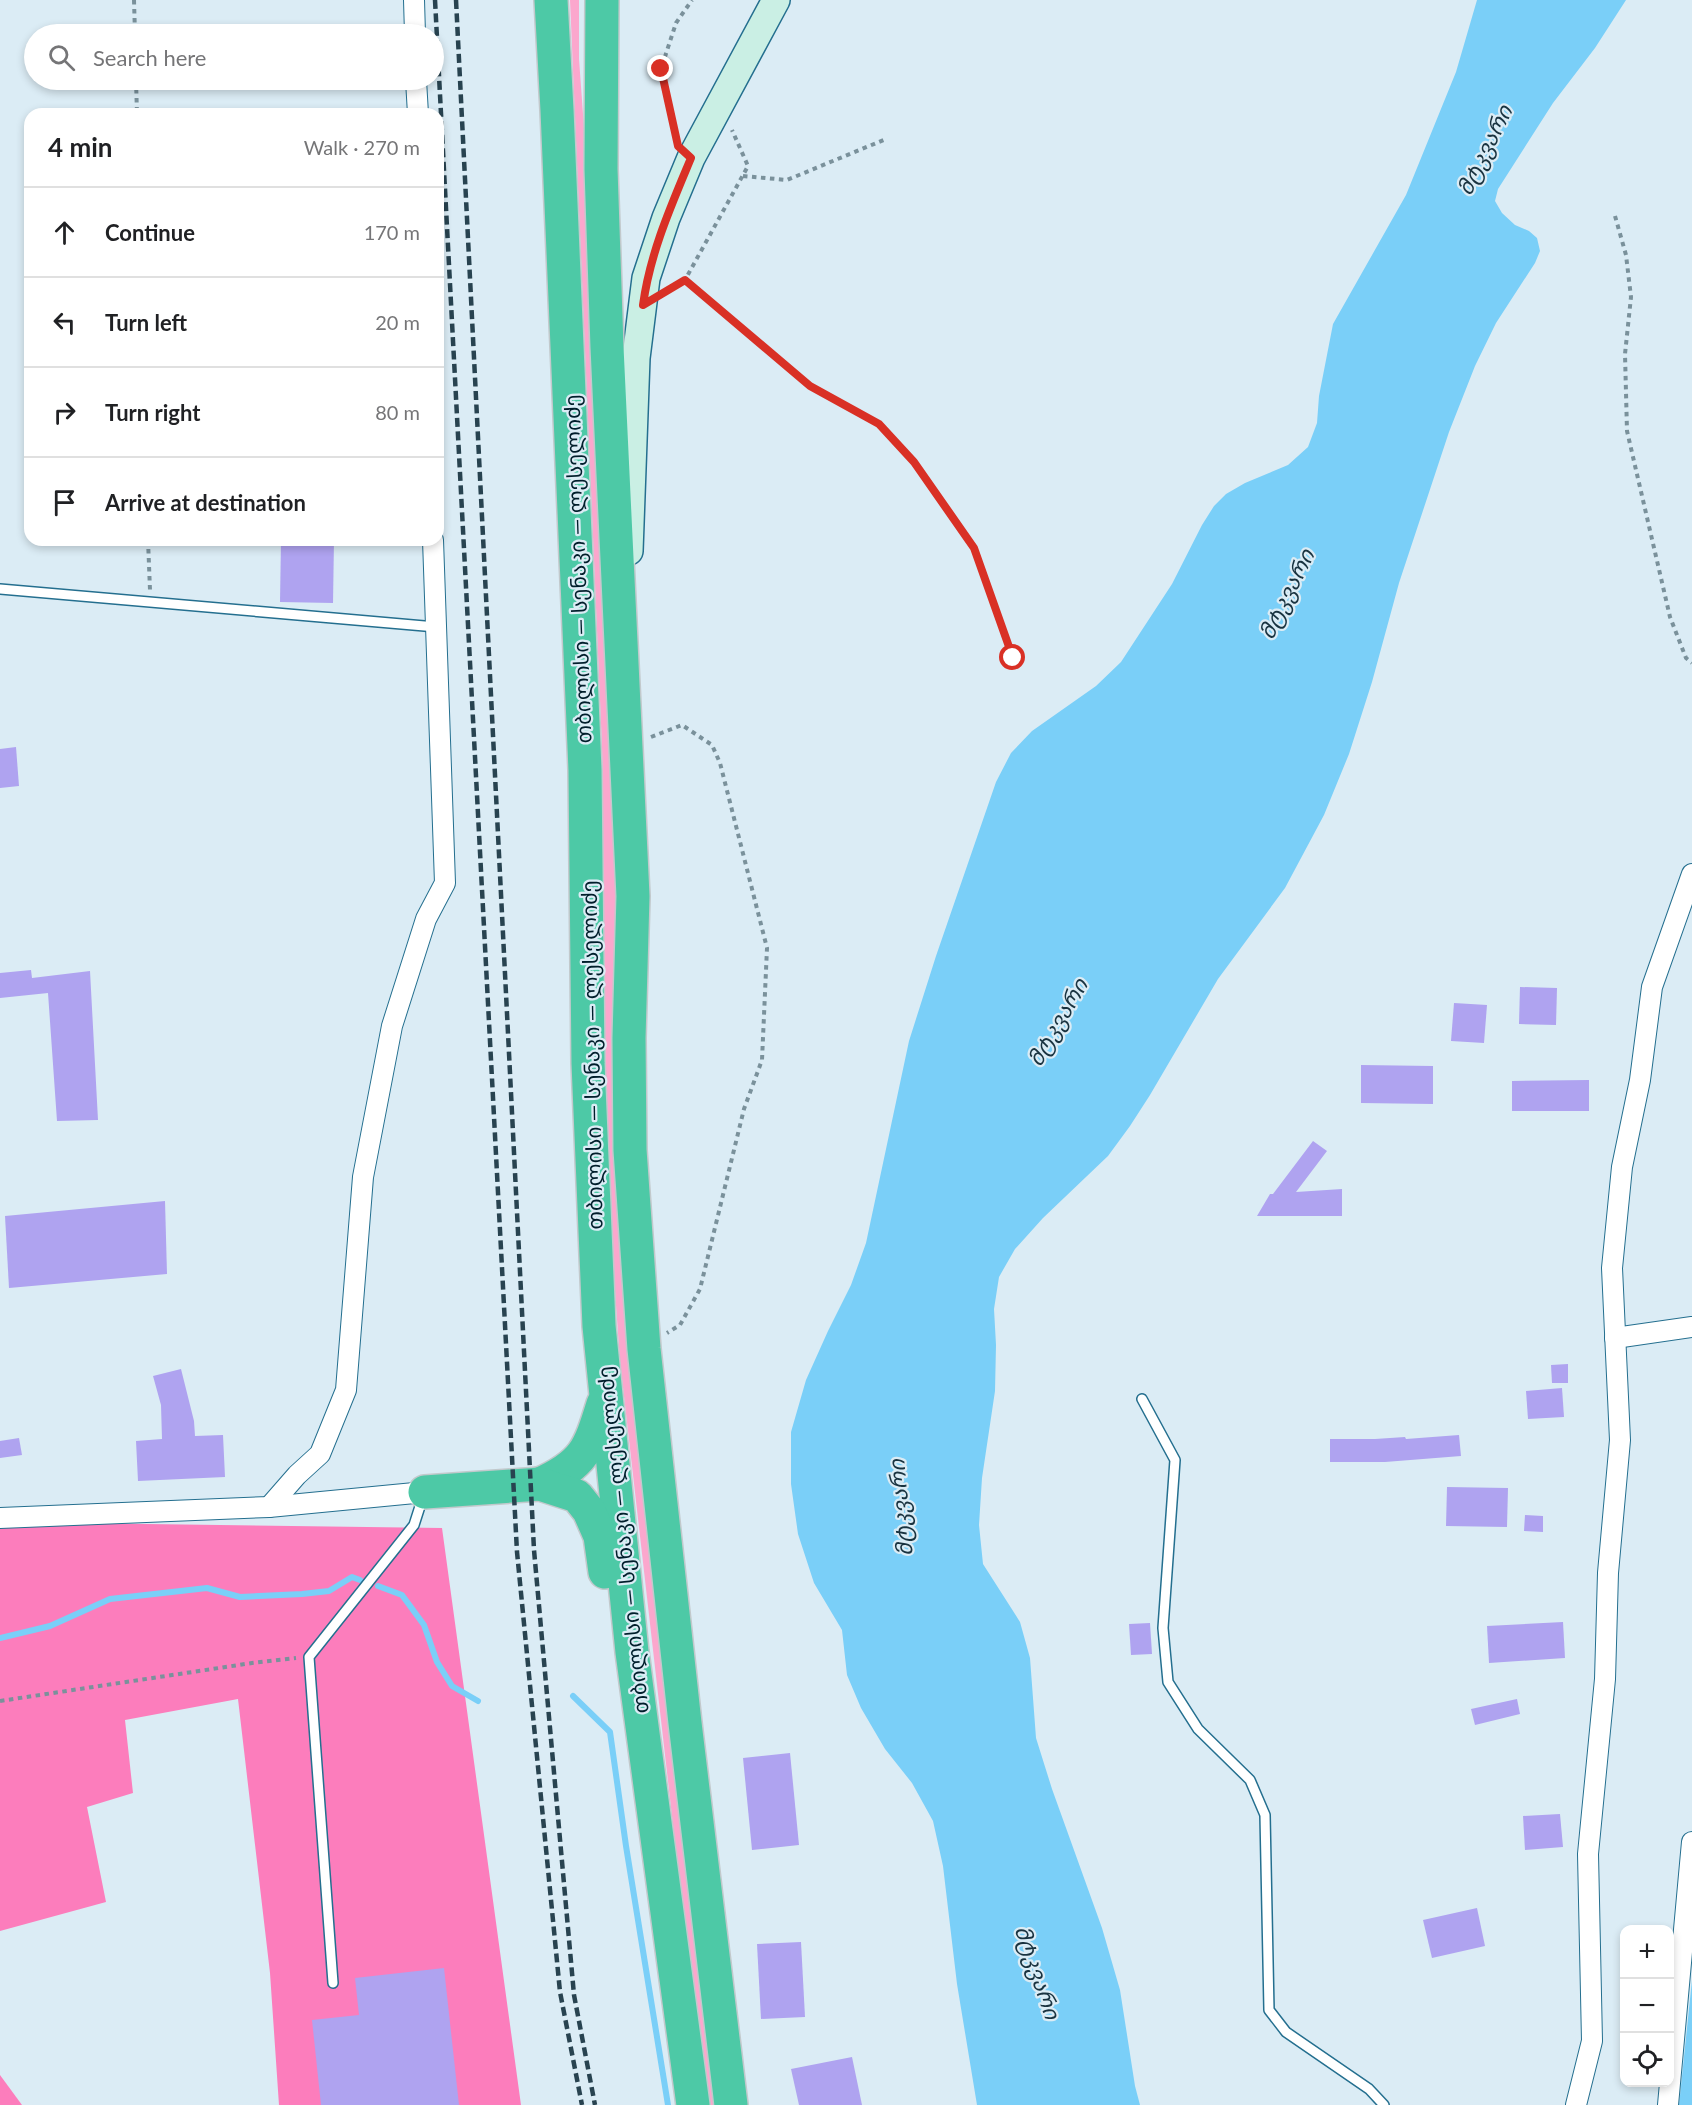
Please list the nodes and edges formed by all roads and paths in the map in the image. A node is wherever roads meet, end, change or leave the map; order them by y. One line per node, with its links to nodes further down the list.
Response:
1 (134, 0): 7 (path)
2 (414, 0): 8 (street)
3 (551, 0): 33 (highway, თბილისი — სენაკი — ლესელიძე)
4 (602, 0): 25 (highway, თბილისი — სენაკი — ლესელიძე)
5 (692, 0): 15 (path)
6 (776, 0): 11 (main road)
7 (135, 24)
8 (415, 24)
9 (136, 90): 12 (path)
10 (417, 90): 13 (street)
11 (720, 102): 15 (main road); 16 (path)
12 (137, 108)
13 (418, 108)
14 (886, 139): 16 (path)
15 (691, 158): 19 (main road)
16 (743, 176): 18 (path)
17 (1615, 216): 27 (path)
18 (685, 280): 19 (path); 26 (path)
19 (643, 305): 25 (main road)
20 (148, 546): 23 (path)
21 (433, 546): 24 (street)
22 (0, 589): 23 (lane)
23 (151, 603): 24 (lane)
24 (436, 627): 37 (street)
25 (622, 656): 28 (highway, თბილისი — სენაკი — ლესელიძე)
26 (1013, 658)
27 (1692, 663)
28 (627, 746): 32 (highway, თბილისი — სენაკი — ლესელიძე); 32 (path)
29 (1692, 874): 31 (street)
30 (1692, 1328): 31 (street)
31 (1615, 1338): 47 (street)
32 (644, 1349): 45 (highway, თბილისი — სენაკი — ლესელიძე)
33 (606, 1397): 35 (highway); 39 (highway, თბილისი — სენაკი — ლესელიძე)
34 (1142, 1400): 46 (lane)
35 (540, 1484): 36 (highway); 39 (highway)
36 (425, 1492): 37 (street); 40 (lane)
37 (269, 1506): 38 (street)
38 (0, 1518)
39 (632, 1652): 44 (highway, თბილისი — სენაკი — ლესელიძე)
40 (309, 1657): 41 (path); 43 (lane)
41 (0, 1701)
42 (1692, 1842): 48 (street)
43 (333, 1983)
44 (693, 2105)
45 (731, 2105)
46 (1384, 2105)
47 (1576, 2105)
48 (1668, 2105)

